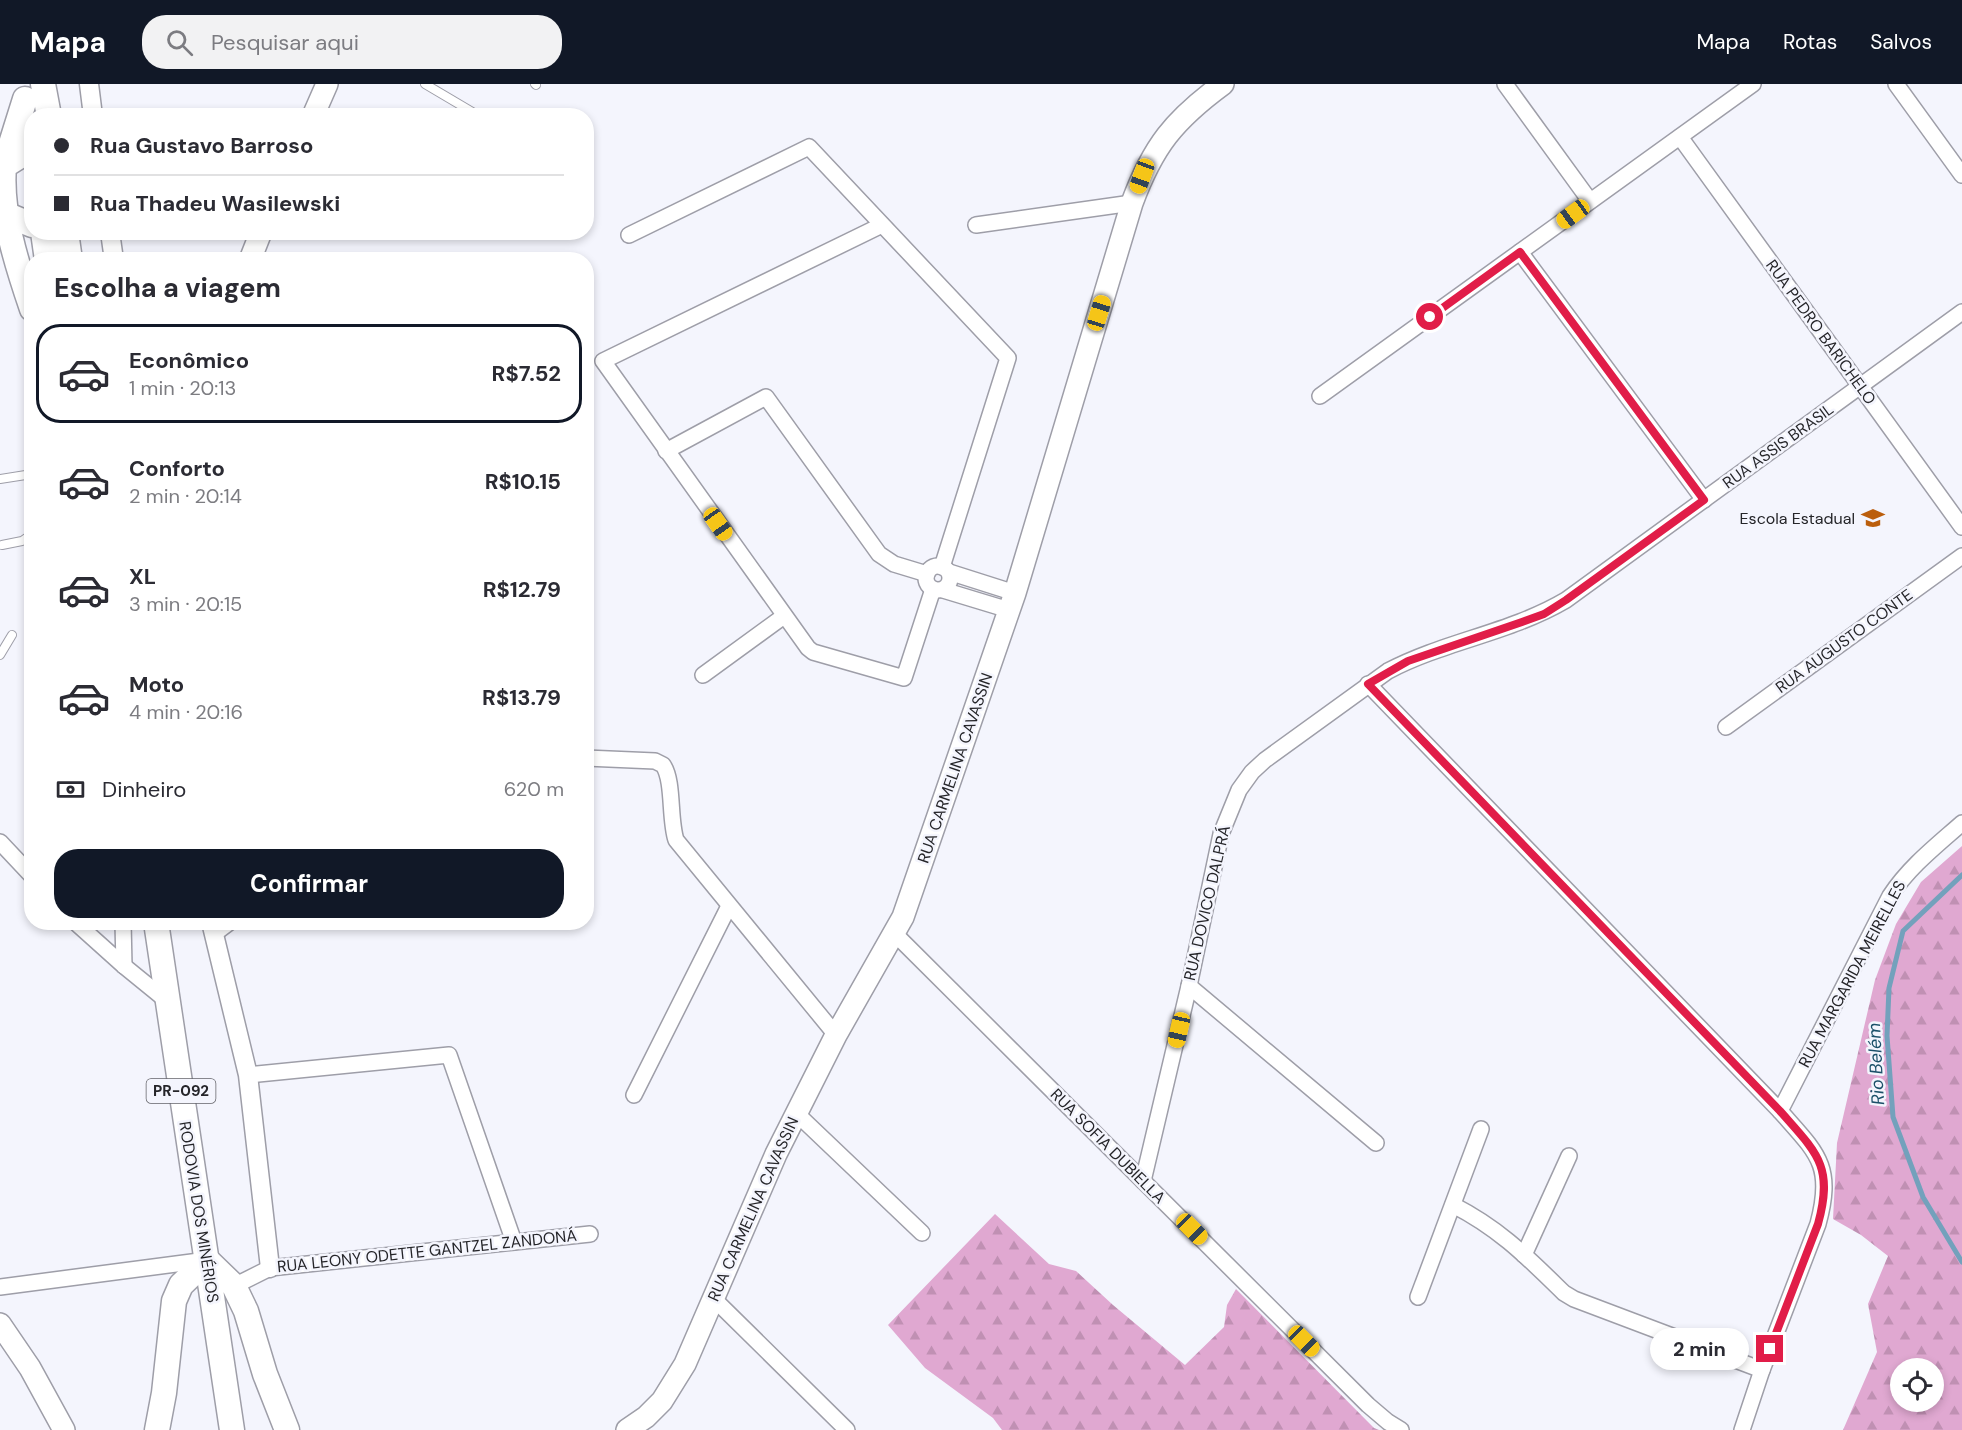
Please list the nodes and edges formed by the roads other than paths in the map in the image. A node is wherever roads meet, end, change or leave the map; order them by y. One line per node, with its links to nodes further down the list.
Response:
1 (89, 84): 11 (street)
2 (327, 84): 12 (main road)
3 (425, 84): 13 (lane)
4 (1505, 84): 19 (street)
5 (1753, 84): 14 (street)
6 (1896, 84): 18 (street)
7 (1212, 87): 20 (main road, RUA CARMELINA CAVASSIN)
8 (30, 89): 9 (main road); 10 (main road); 17 (main road)
9 (31, 108)
10 (43, 108)
11 (92, 108)
12 (316, 108)
13 (466, 108)
14 (1680, 137): 19 (street); 29 (street, RUA PEDRO BARICHELO)
15 (0, 142): 17 (street)
16 (24, 155): 17 (main road)
17 (4, 166): 21 (main road)
18 (1962, 175)
19 (1590, 201): 26 (street)
20 (1132, 203): 24 (street); 42 (main road, RUA CARMELINA CAVASSIN)
21 (2, 213): 22 (main road); 27 (main road)
22 (24, 222)
23 (882, 225): 25 (street); 31 (street); 39 (street)
24 (976, 225)
25 (629, 235)
26 (1520, 252): 30 (street); 34 (street)
27 (24, 286)
28 (1962, 312): 29 (street, RUA ASSIS BRASIL)
29 (1860, 386): 34 (street, RUA ASSIS BRASIL); 35 (street, RUA PEDRO BARICHELO)
30 (1320, 396)
31 (666, 451): 40 (street); 43 (street)
32 (24, 475): 33 (lane)
33 (0, 479)
34 (1704, 500): 47 (street, RUA ASSIS BRASIL)
35 (1962, 527)
36 (24, 540): 37 (lane)
37 (2, 545)
38 (1962, 556): 48 (street, RUA AUGUSTO CONTE)
39 (945, 570): 40 (street); 41 (street); 42 (street)
40 (927, 574): 41 (street)
41 (938, 590): 42 (street); 43 (street)
42 (1012, 602): 58 (main road, RUA CARMELINA CAVASSIN)
43 (784, 616): 46 (street)
44 (12, 634): 45 (lane)
45 (0, 655)
46 (703, 675)
47 (1368, 684): 60 (street, RUA DOVICO DALPRÁ); 65 (street)
48 (1726, 727)
49 (594, 758): 53 (street)
50 (1962, 823): 65 (street, RUA MARGARIDA MEIRELLES)
51 (0, 842): 52 (street)
52 (24, 868)
53 (729, 906): 62 (street); 64 (street)
54 (84, 930): 59 (street)
55 (123, 930): 59 (street)
56 (157, 930): 61 (main road, RODOVIA DOS MINÉRIOS / PR-092)
57 (213, 930): 63 (street)
58 (895, 934): 62 (main road, RUA CARMELINA CAVASSIN); 70 (street, RUA SOFIA DUBIELLA)
59 (124, 966): 61 (street)
60 (1188, 986): 68 (street); 70 (street, RUA DOVICO DALPRÁ)
61 (167, 1001): 76 (main road, RODOVIA DOS MINÉRIOS / PR-092)
62 (836, 1035): 66 (main road, RUA CARMELINA CAVASSIN)
63 (248, 1075): 74 (street); 77 (street)
64 (634, 1095)
65 (1780, 1111): 83 (street)
66 (796, 1113): 72 (street); 81 (main road, RUA CARMELINA CAVASSIN)
67 (1481, 1129): 71 (street)
68 (1376, 1143)
69 (1569, 1156): 75 (street)
70 (1143, 1181): 90 (street, RUA SOFIA DUBIELLA)
71 (1453, 1205): 75 (street); 80 (street)
72 (922, 1233)
73 (590, 1234): 74 (street, RUA LEONY ODETTE GANTZEL ZANDONÁ)
74 (514, 1242): 77 (street, RUA LEONY ODETTE GANTZEL ZANDONÁ)
75 (1524, 1255): 83 (street)
76 (207, 1260): 78 (main road); 79 (street); 85 (main road); 86 (main road, RODOVIA DOS MINÉRIOS / PR-092)
77 (270, 1268): 78 (street, RUA LEONY ODETTE GANTZEL ZANDONÁ)
78 (234, 1286): 87 (main road)
79 (0, 1287)
80 (1418, 1297)
81 (713, 1298): 88 (main road, RUA CARMELINA CAVASSIN); 89 (street)
82 (0, 1324): 84 (main road)
83 (1762, 1370): 91 (street)
84 (64, 1430)
85 (157, 1430)
86 (232, 1430)
87 (287, 1430)
88 (627, 1430)
89 (847, 1430)
90 (1401, 1430)
91 (1742, 1430)

